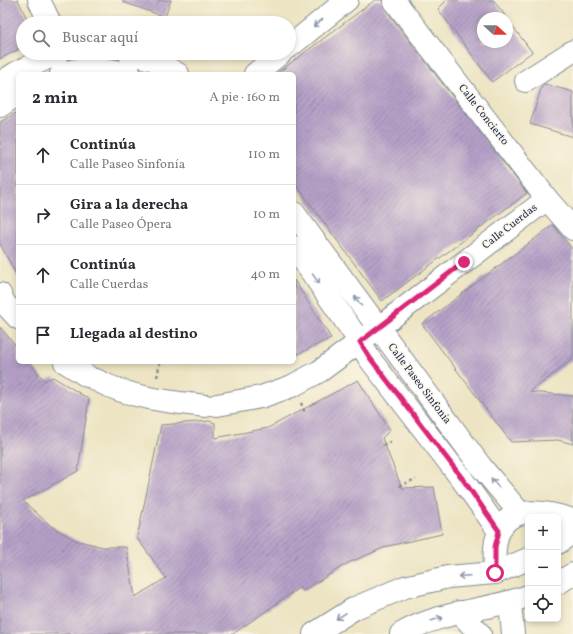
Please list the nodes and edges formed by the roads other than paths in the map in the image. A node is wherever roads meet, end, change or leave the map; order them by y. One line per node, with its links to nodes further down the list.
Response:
1 (39, 0): 4 (street)
2 (347, 0): 5 (street, one-way to 5)
3 (394, 0): 17 (street, Calle Concierto)
4 (47, 16)
5 (296, 40)
6 (573, 51): 13 (street)
7 (154, 60): 11 (street)
8 (272, 60): 12 (street)
9 (63, 63): 10 (street); 14 (street)
10 (114, 72)
11 (175, 72)
12 (257, 72)
13 (526, 81)
14 (0, 83)
15 (16, 95): 16 (street)
16 (0, 106)
17 (547, 199): 19 (street, Calle Concierto); 23 (street, Calle Cuerdas)
18 (296, 216): 23 (street, Calle Paseo Sinfonía, one-way to 18)
19 (573, 229)
20 (296, 250): 24 (street, one-way to 24)
21 (0, 294): 22 (street)
22 (16, 316)
23 (378, 329): 24 (street, Calle Cuerdas); 26 (street, Calle Paseo Sinfonía, one-way to 23)
24 (360, 342): 25 (street, Calle Cuerdas); 28 (street)
25 (68, 364)
26 (520, 513): 27 (street); 28 (street)
27 (573, 520)
28 (499, 531): 32 (street)
29 (573, 532): 30 (street)
30 (561, 541)
31 (525, 560): 32 (street)
32 (495, 573): 37 (street, one-way to 37)
33 (573, 574): 34 (street)
34 (561, 581)
35 (519, 599): 36 (street); 40 (street)
36 (459, 612): 38 (street, one-way to 36); 39 (street)
37 (314, 634)
38 (401, 634)
39 (480, 634)
40 (513, 634)

